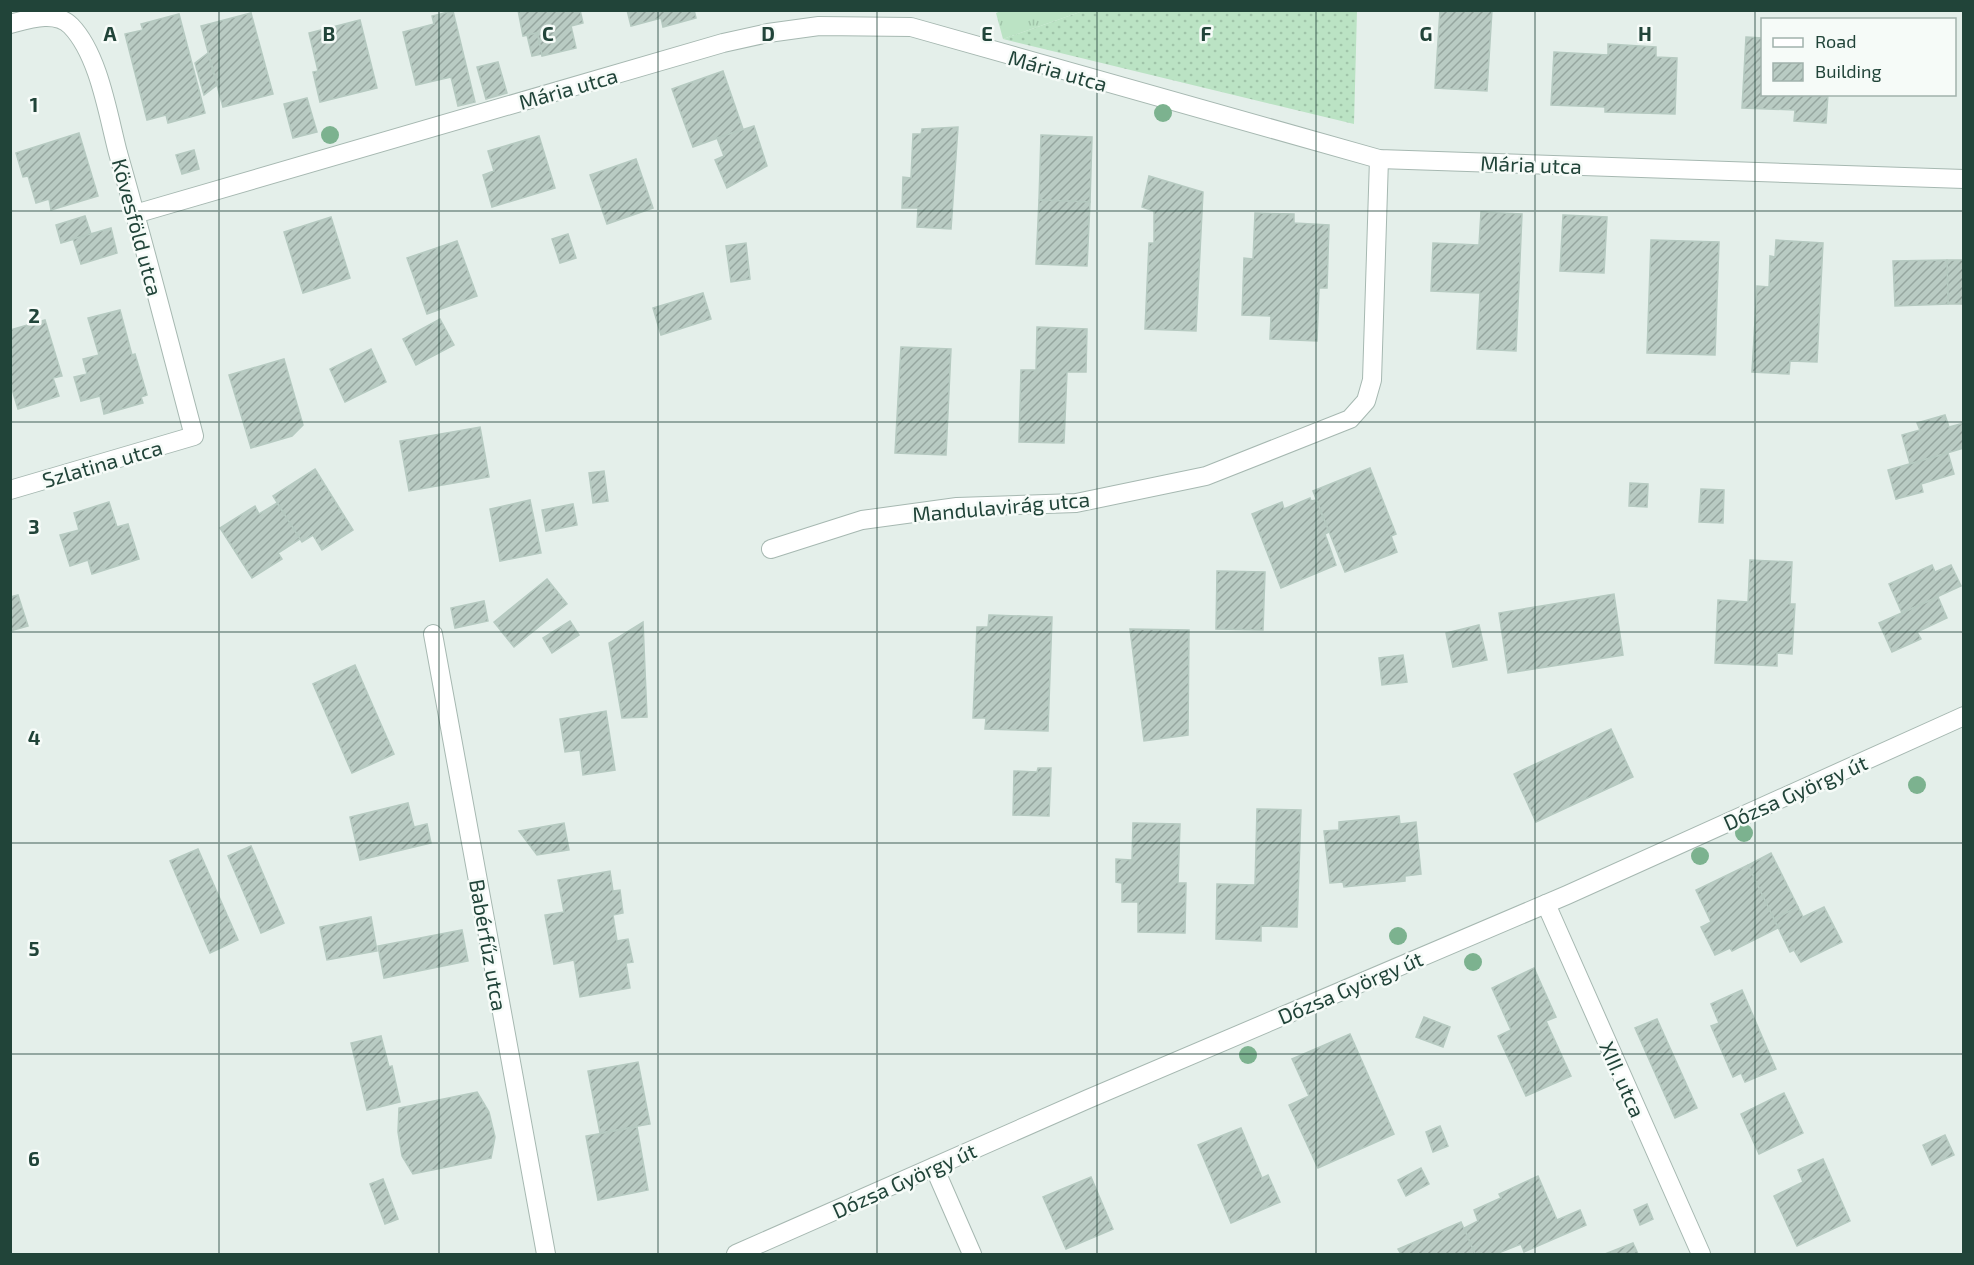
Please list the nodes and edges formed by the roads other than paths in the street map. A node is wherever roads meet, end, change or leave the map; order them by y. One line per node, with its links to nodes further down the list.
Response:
1 (10, 24): 4 (street, Kövesföld utca)
2 (1379, 159): 3 (street, Mária utca); 4 (street, Mária utca); 7 (street, Mandulavirág utca)
3 (1964, 179)
4 (135, 214): 5 (street, Kövesföld utca)
5 (194, 436): 6 (street, Szlatina utca)
6 (10, 490)
7 (771, 549)
8 (433, 634): 12 (street, Babérfűz utca)
9 (1964, 716): 10 (street, Dózsa György út)
10 (1546, 904): 11 (street, Dózsa György út); 15 (street, XIII. utca)
11 (934, 1167): 13 (street, Dózsa György út); 14 (street)
12 (546, 1254)
13 (736, 1254)
14 (972, 1254)
15 (1701, 1254)

